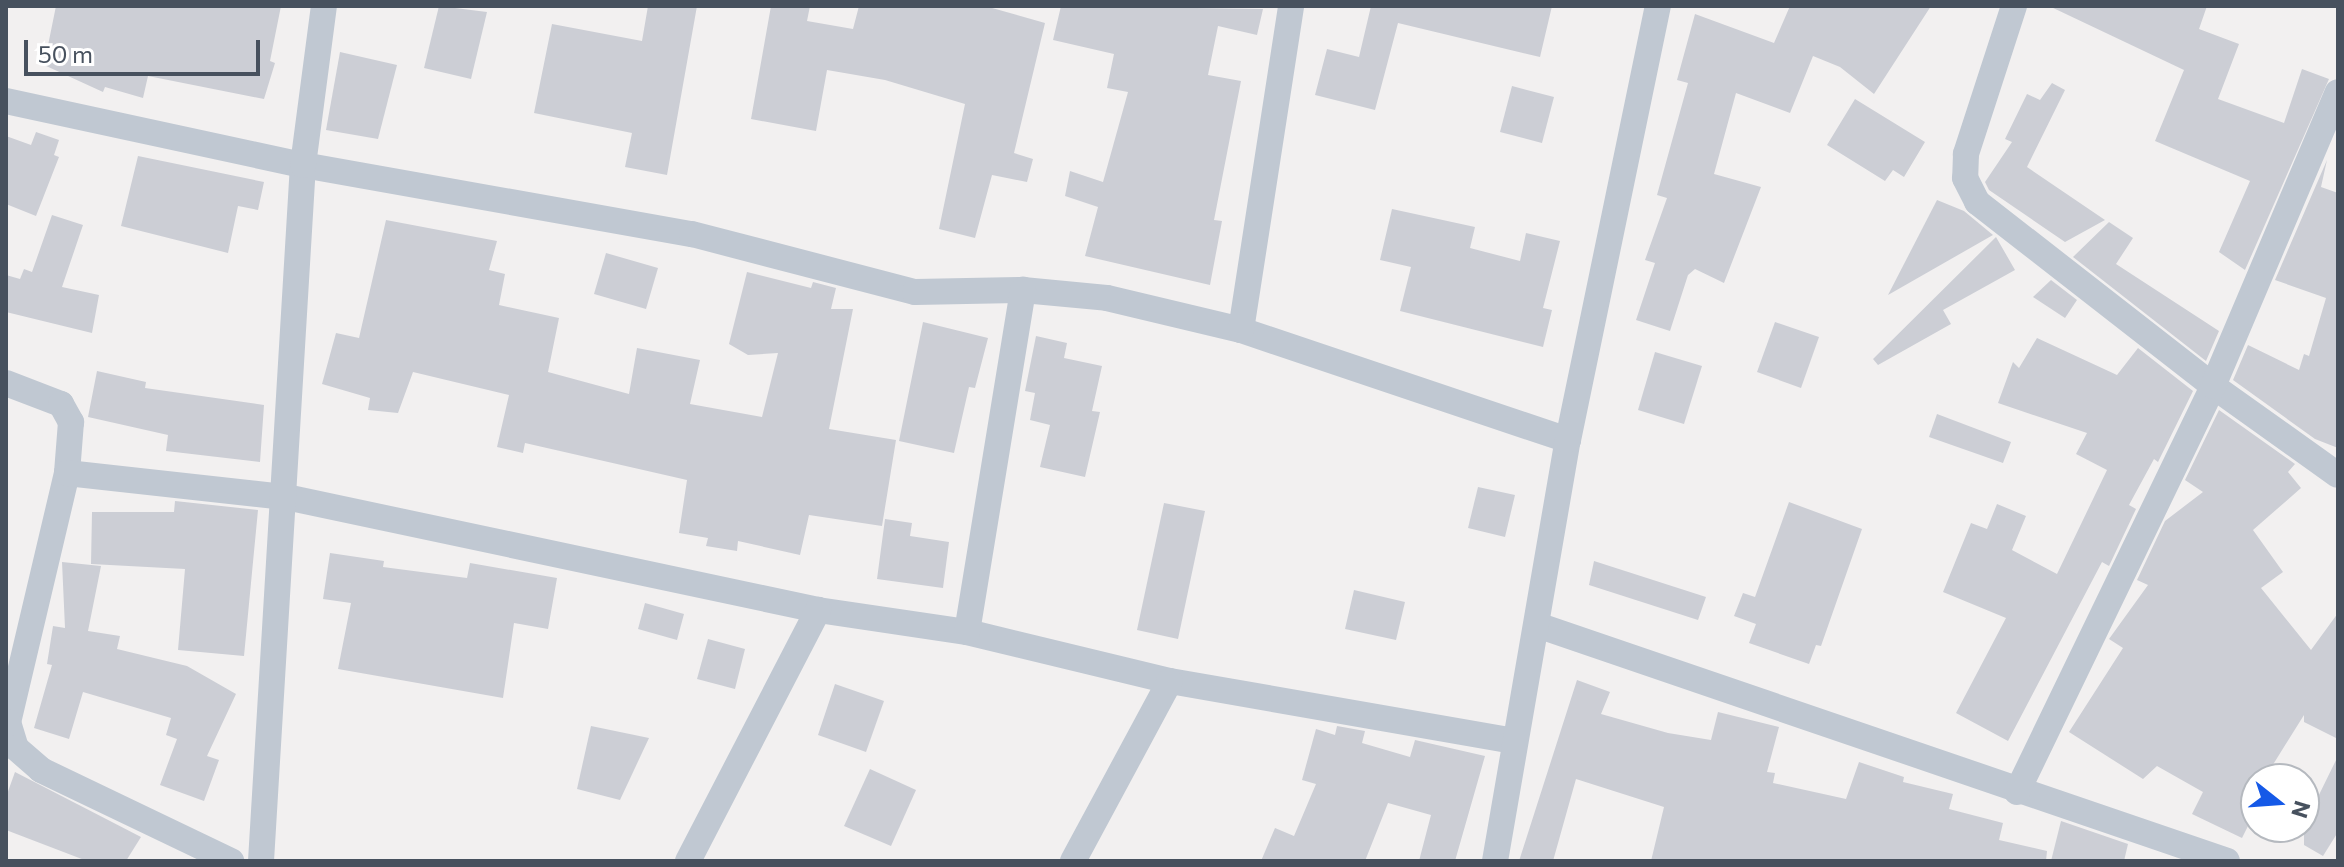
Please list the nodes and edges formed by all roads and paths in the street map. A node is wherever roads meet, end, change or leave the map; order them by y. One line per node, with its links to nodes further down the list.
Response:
1 (324, 6): 7 (street)
2 (1291, 6): 9 (street)
3 (1658, 6): 12 (street)
4 (2014, 6): 11 (street)
5 (2338, 92): 11 (street)
6 (6, 101): 7 (street)
7 (303, 165): 8 (street); 15 (street)
8 (1023, 290): 9 (street); 18 (street)
9 (1241, 330): 12 (street)
10 (6, 383): 13 (street)
11 (2213, 386): 14 (street); 21 (street)
12 (1568, 440): 17 (street)
13 (67, 473): 15 (street); 22 (street)
14 (2338, 475)
15 (286, 497): 16 (street); 23 (street)
16 (818, 610): 18 (street); 24 (street)
17 (1540, 626): 20 (street); 21 (street)
18 (967, 632): 19 (street)
19 (1170, 681): 20 (street); 25 (street)
20 (1515, 741): 26 (street)
21 (2017, 792): 27 (street)
22 (231, 861)
23 (261, 861)
24 (688, 861)
25 (1073, 861)
26 (1495, 861)
27 (2227, 861)

